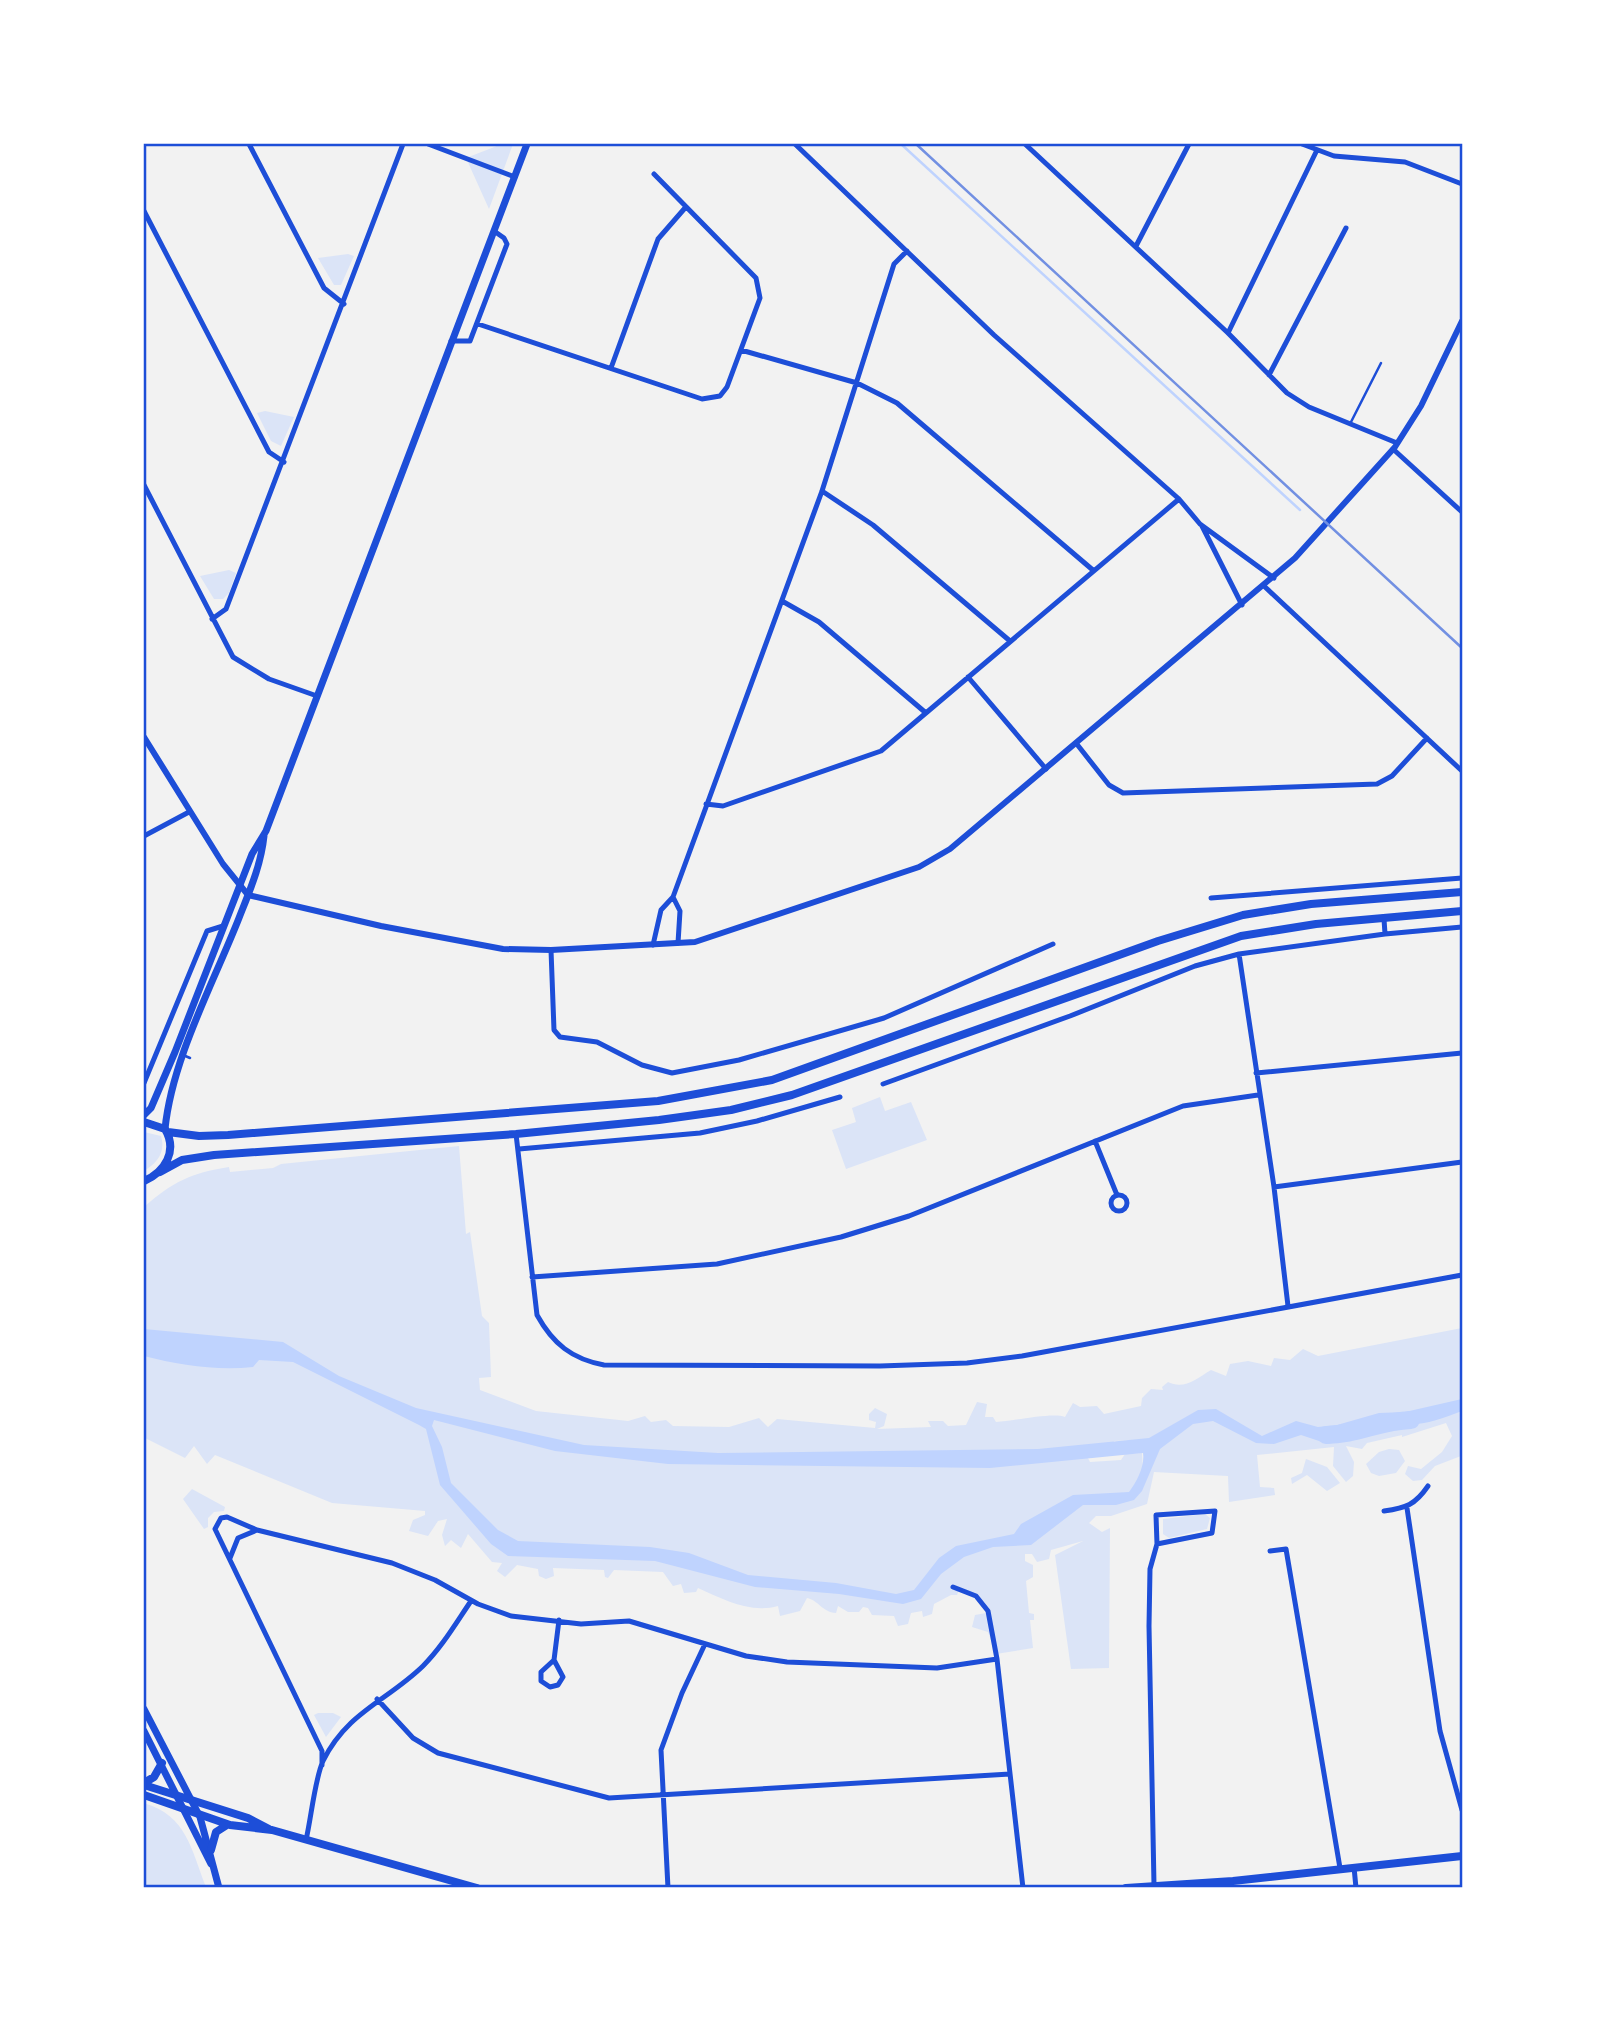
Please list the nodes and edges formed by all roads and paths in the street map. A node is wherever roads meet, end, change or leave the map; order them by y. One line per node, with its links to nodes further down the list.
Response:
1 (249, 144): 19 (street)
2 (402, 144): 19 (street)
3 (428, 144): 11 (street)
4 (527, 144): 11 (main road)
5 (795, 144): 18 (street)
6 (1025, 144): 17 (street)
7 (1189, 144): 17 (street)
8 (1303, 144): 9 (street)
9 (1317, 150): 12 (street); 22 (street)
10 (654, 174): 13 (street)
11 (514, 177): 16 (main road)
12 (1462, 184)
13 (685, 208): 24 (street); 26 (street)
14 (144, 211): 31 (street)
15 (1346, 228): 27 (street)
16 (494, 231): 21 (street); 23 (main road)
17 (1136, 246): 22 (street)
18 (907, 251): 28 (street); 34 (street)
19 (344, 304): 31 (street)
20 (1462, 321): 30 (street)
21 (478, 324): 23 (street); 26 (street)
22 (1228, 333): 27 (street)
23 (451, 341): 45 (main road)
24 (741, 350): 26 (street); 28 (street)
25 (1381, 363): 29 (lane)
26 (611, 368)
27 (1269, 375): 29 (street)
28 (857, 383): 33 (street); 37 (street)
29 (1350, 424): 30 (street)
30 (1395, 446): 35 (street); 38 (street)
31 (284, 462): 42 (street)
32 (144, 485): 42 (street)
33 (822, 491): 40 (street); 43 (street)
34 (1179, 499): 36 (street); 37 (street)
35 (1462, 512)
36 (1200, 524): 38 (street); 41 (street)
37 (1094, 570): 43 (street)
38 (1275, 578): 39 (street)
39 (1264, 586): 41 (street); 48 (street)
40 (782, 601): 46 (street); 52 (street)
41 (1242, 605): 49 (street)
42 (212, 619): 45 (street)
43 (1010, 641): 44 (street)
44 (968, 677): 46 (street); 50 (street)
45 (317, 696): 54 (main road)
46 (926, 713): 52 (street)
47 (144, 737): 53 (street)
48 (1427, 738): 49 (street); 51 (street)
49 (1076, 743): 50 (street)
50 (1046, 769): 67 (street)
51 (1462, 771)
52 (706, 804): 60 (street)
53 (189, 812): 55 (street); 57 (street)
54 (264, 835): 57 (main road); 59 (main road)
55 (144, 836)
56 (1462, 878): 61 (street)
57 (239, 885): 59 (street); 64 (main road)
58 (1462, 892): 82 (main road)
59 (248, 895): 70 (street); 74 (main road)
60 (673, 897): 67 (street); 68 (street)
61 (1211, 898)
62 (1462, 911): 63 (main road)
63 (1384, 919): 66 (street); 83 (main road)
64 (223, 926): 72 (street); 74 (main road)
65 (1462, 927): 66 (street)
66 (1385, 934): 71 (street)
67 (678, 943): 68 (street)
68 (653, 944): 70 (street)
69 (1054, 944): 70 (street)
70 (551, 950)
71 (1239, 954): 75 (street); 77 (street)
72 (160, 1045): 74 (street); 76 (street)
73 (1462, 1053): 75 (street)
74 (183, 1055): 80 (main road); 82 (main road)
75 (1256, 1073): 78 (street)
76 (144, 1083)
77 (883, 1084)
78 (1258, 1095): 84 (street); 89 (street)
79 (840, 1097): 85 (street)
80 (144, 1115)
81 (144, 1122): 82 (main road)
82 (166, 1130): 87 (main road)
83 (516, 1134): 85 (street); 87 (main road)
84 (1095, 1141): 90 (street); 92 (street)
85 (519, 1149): 92 (street)
86 (1462, 1162): 89 (street)
87 (160, 1172): 88 (main road)
88 (144, 1181)
89 (1274, 1187): 93 (street)
90 (1116, 1195)
91 (1462, 1275): 93 (street)
92 (531, 1277): 93 (street)
93 (1288, 1306)
94 (1428, 1486): 95 (street)
95 (1407, 1508): 96 (street); 118 (street)
96 (1384, 1511)
97 (257, 1530): 100 (street); 100 (street); 102 (street)
98 (1157, 1544): 98 (street); 129 (street)
99 (1270, 1551): 128 (street)
100 (230, 1558): 111 (street)
101 (953, 1587): 105 (street)
102 (471, 1601): 103 (street); 107 (street)
103 (559, 1620): 104 (street); 106 (street)
104 (705, 1644): 105 (street); 114 (street)
105 (997, 1659): 112 (street)
106 (554, 1660): 106 (street)
107 (377, 1699): 111 (street); 114 (street)
108 (144, 1709): 117 (main road)
109 (144, 1731): 110 (main road)
110 (162, 1763): 113 (main road); 116 (main road)
111 (322, 1765): 123 (street)
112 (1010, 1774): 114 (street); 134 (street)
113 (144, 1784): 116 (main road)
114 (662, 1795): 133 (street)
115 (144, 1796): 119 (main road)
116 (179, 1796): 117 (main road); 119 (main road)
117 (193, 1801): 120 (main road); 122 (main road)
118 (1462, 1811)
119 (186, 1812): 120 (main road); 127 (main road)
120 (200, 1817): 121 (main road); 124 (main road)
121 (230, 1825): 122 (main road); 124 (main road)
122 (272, 1830): 123 (main road)
123 (306, 1840): 132 (main road)
124 (211, 1850): 127 (main road)
125 (1462, 1856): 126 (main road)
126 (1354, 1867): 128 (main road); 136 (street)
127 (214, 1868): 131 (main road)
128 (1340, 1868): 129 (main road)
129 (1154, 1885): 130 (main road)
130 (1143, 1886): 135 (main road)
131 (219, 1888)
132 (477, 1888)
133 (668, 1888)
134 (1023, 1888)
135 (1126, 1888)
136 (1356, 1888)

